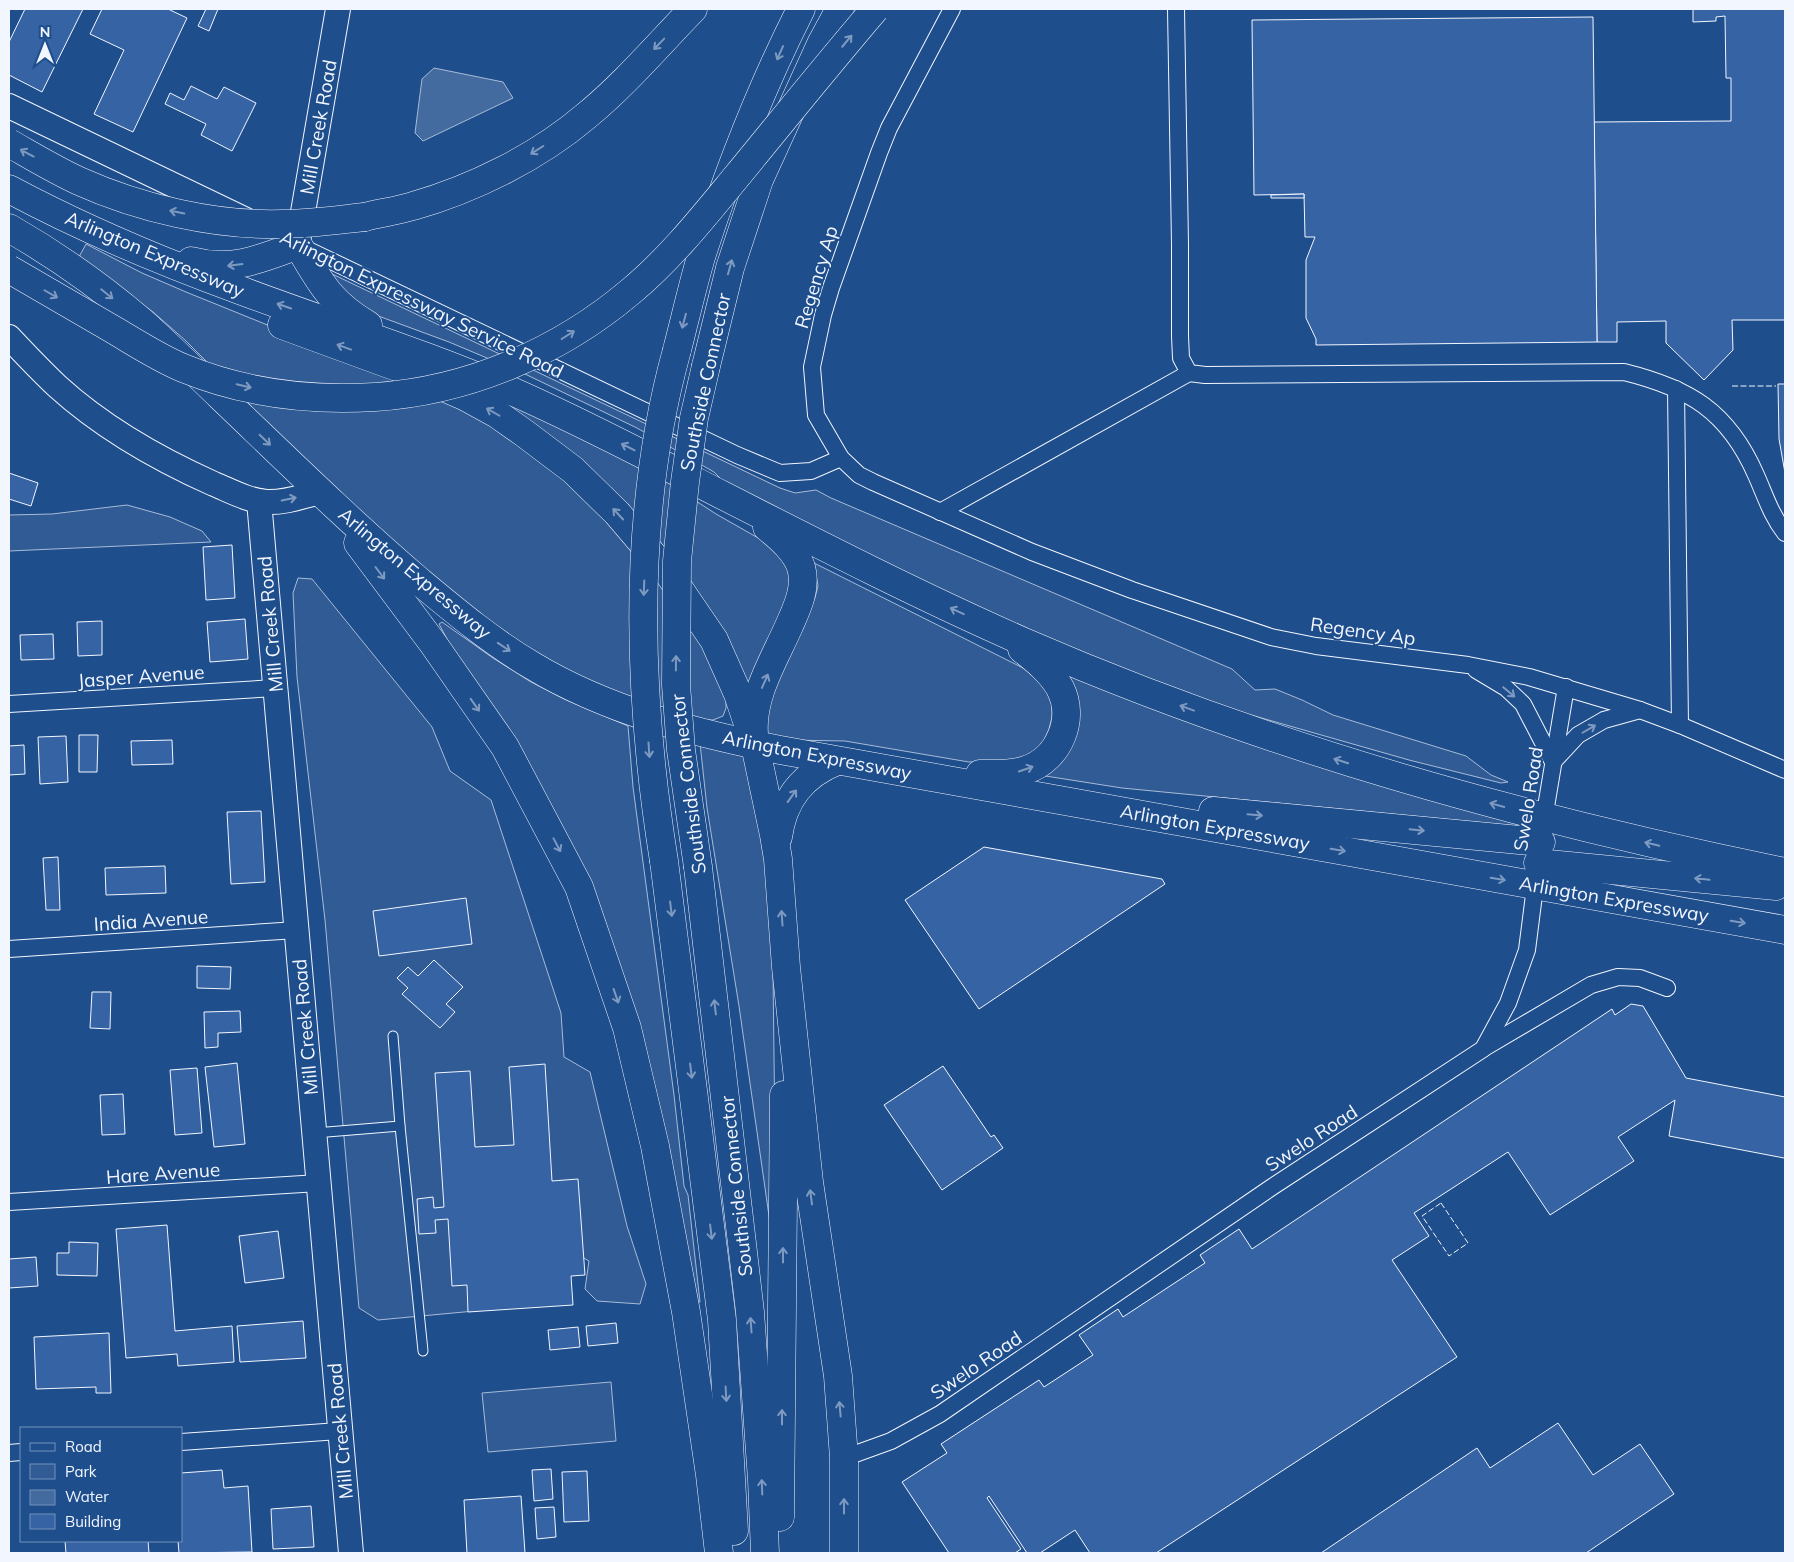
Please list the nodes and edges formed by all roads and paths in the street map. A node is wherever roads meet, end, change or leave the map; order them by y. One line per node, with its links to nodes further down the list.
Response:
1 (338, 9): 13 (street, Mill Creek Road)
2 (693, 9): 9 (highway, one-way to 9, bridge)
3 (801, 9): 59 (highway, Southside Connector, one-way to 59, bridge)
4 (840, 9): 60 (highway, Southside Connector, one-way to 4, bridge)
5 (875, 9): 14 (highway, one-way to 5, bridge)
6 (952, 9): 19 (street, Regency Ap)
7 (1176, 9): 17 (street)
8 (9, 106): 13 (street, Arlington Expressway Service Road)
9 (9, 144)
10 (16, 193): 12 (highway, Arlington Expressway); 32 (highway, one-way to 10)
11 (9, 228): 20 (highway, Arlington Expressway, one-way to 20)
12 (116, 240): 13 (highway, one-way to 12); 16 (highway, Arlington Expressway, one-way to 12)
13 (298, 245): 16 (highway); 19 (street, Arlington Expressway Service Road)
14 (9, 269)
15 (9, 337): 22 (street)
16 (448, 364): 21 (highway, Arlington Expressway, one-way to 16)
17 (1189, 373): 18 (street); 23 (street)
18 (1676, 389): 24 (street); 31 (street)
19 (841, 458): 23 (street, Regency Ap)
20 (320, 492): 22 (street, one-way to 20); 32 (highway, Arlington Expressway, one-way to 32); 58 (highway, one-way to 58)
21 (718, 493): 25 (highway, Arlington Expressway, one-way to 21); 32 (highway, one-way to 21)
22 (259, 501): 28 (street, Mill Creek Road)
23 (940, 512): 26 (street, Regency Ap)
24 (1785, 533)
25 (985, 624): 35 (highway, one-way to 25); 38 (highway, Arlington Expressway, one-way to 25)
26 (1468, 665): 27 (street, Regency Ap); 34 (street, one-way to 34)
27 (1566, 687): 30 (street, Regency Ap); 34 (street, Swelo Road)
28 (276, 688): 29 (street, Jasper Avenue); 42 (street, Mill Creek Road)
29 (9, 704)
30 (1640, 710): 31 (street, Regency Ap); 34 (street, one-way to 30)
31 (1680, 725): 36 (street, Regency Ap)
32 (755, 745): 33 (highway, Arlington Expressway); 39 (highway)
33 (837, 761): 35 (highway, Arlington Expressway); 39 (highway, one-way to 33)
34 (1553, 762): 38 (street, Swelo Road)
35 (891, 770): 37 (highway, Arlington Expressway)
36 (1785, 770)
37 (1049, 797): 38 (highway, Arlington Expressway, one-way to 38); 38 (highway, one-way to 38)
38 (1540, 852): 40 (highway, Arlington Expressway, one-way to 38); 41 (highway, one-way to 38); 43 (highway, Arlington Expressway, one-way to 43); 48 (street, Swelo Road)
39 (778, 859): 45 (highway, one-way to 39)
40 (1785, 872)
41 (1785, 887)
42 (296, 930): 44 (street, India Avenue); 50 (street, Mill Creek Road)
43 (1785, 930)
44 (9, 949)
45 (786, 967): 56 (highway, one-way to 45); 61 (highway, one-way to 45)
46 (1667, 988): 48 (street)
47 (393, 1036): 49 (lane)
48 (1482, 1049): 56 (street, Swelo Road)
49 (400, 1126): 50 (lane); 53 (lane)
50 (314, 1133): 51 (street, Mill Creek Road)
51 (319, 1183): 52 (street, Hare Avenue); 54 (street, Mill Creek Road)
52 (9, 1202)
53 (423, 1351)
54 (339, 1432): 55 (street); 57 (street, Mill Creek Road)
55 (182, 1442)
56 (844, 1458): 62 (highway, one-way to 56)
57 (351, 1553)
58 (719, 1553)
59 (735, 1553)
60 (764, 1553)
61 (779, 1553)
62 (844, 1553)

